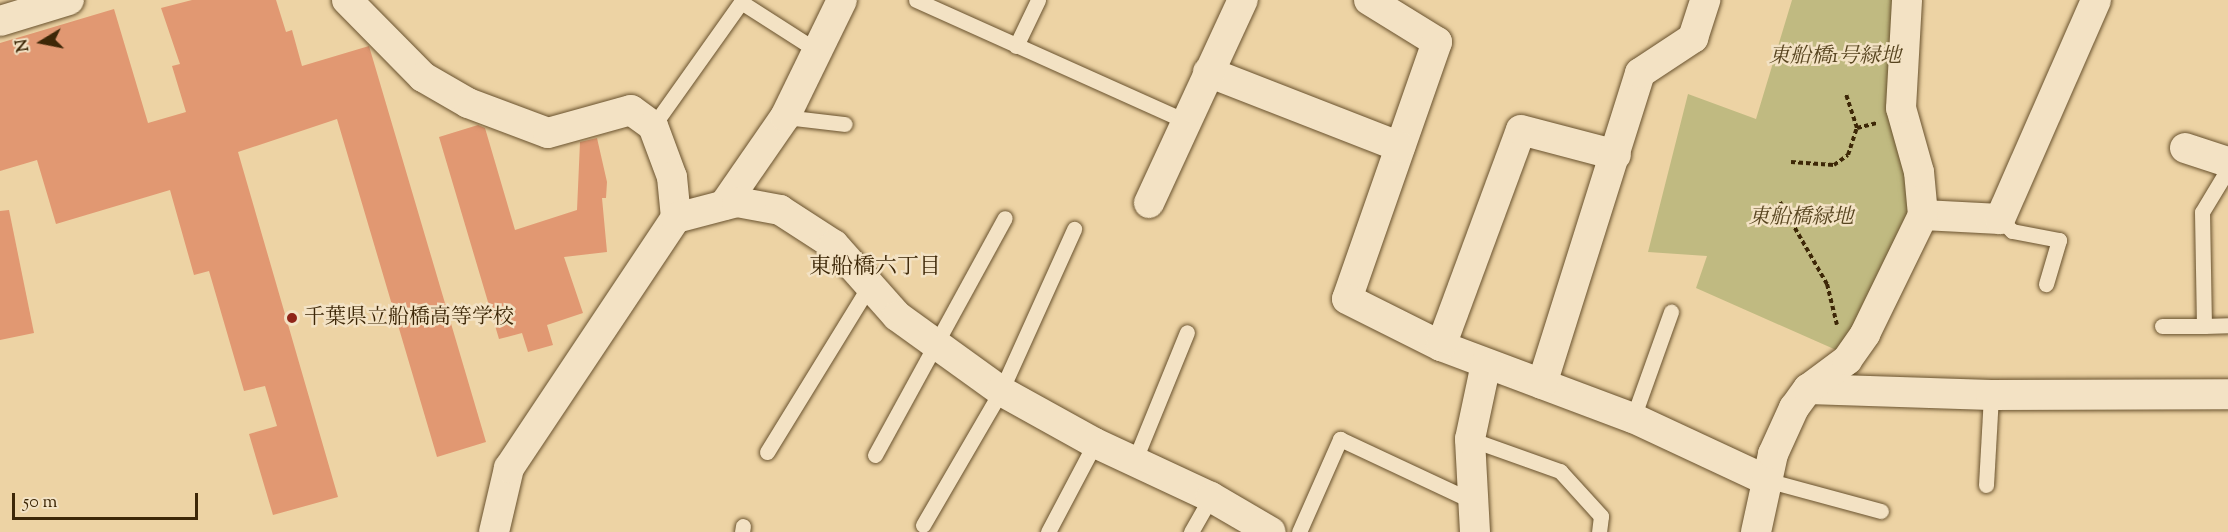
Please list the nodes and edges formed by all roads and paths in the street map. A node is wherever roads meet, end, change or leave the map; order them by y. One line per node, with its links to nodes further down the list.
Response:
1 (69, 0): 11 (street)
2 (347, 0): 20 (street)
3 (842, 0): 13 (street)
4 (916, 0): 12 (lane)
5 (1038, 0): 12 (lane)
6 (1243, 0): 14 (street)
7 (1369, 0): 22 (street)
8 (1705, 0): 24 (street)
9 (1907, 0): 31 (street)
10 (2097, 0): 34 (street)
11 (0, 21)
12 (1016, 46): 17 (lane)
13 (816, 50): 16 (street); 20 (lane)
14 (1208, 72): 17 (street); 22 (street)
15 (1846, 94): 21 (path)
16 (785, 117): 19 (lane); 30 (street)
17 (1185, 121): 29 (street)
18 (1879, 123): 21 (path)
19 (845, 124)
20 (653, 126): 32 (street)
21 (1857, 128): 25 (path)
22 (1400, 147): 44 (street)
23 (2185, 148): 26 (street)
24 (1616, 155): 44 (street); 47 (street)
25 (1791, 162)
26 (2228, 162)
27 (2228, 169): 41 (lane)
28 (1780, 202): 45 (path)
29 (1149, 203)
30 (723, 205): 32 (street); 36 (street)
31 (1923, 215): 34 (street); 45 (street)
32 (676, 218): 64 (street)
33 (1005, 218): 43 (lane)
34 (2000, 219): 37 (lane)
35 (1074, 229): 49 (lane)
36 (871, 284): 43 (street); 55 (lane)
37 (2046, 284)
38 (1671, 312): 52 (lane)
39 (2228, 325): 41 (lane)
40 (2162, 326): 41 (lane)
41 (2204, 326)
42 (1187, 332): 57 (lane)
43 (936, 343): 49 (street); 56 (lane)
44 (1441, 346): 46 (street)
45 (1855, 348): 48 (street)
46 (1486, 364): 47 (street); 53 (street)
47 (1542, 384): 52 (street)
48 (1808, 389): 51 (street); 58 (street)
49 (1001, 391): 54 (street); 63 (lane)
50 (2228, 394): 51 (street)
51 (1991, 395): 59 (lane)
52 (1633, 418): 58 (street)
53 (1470, 439): 61 (street); 70 (lane)
54 (1095, 443): 57 (street); 65 (lane)
55 (768, 452)
56 (875, 455)
57 (1134, 462): 60 (street)
58 (1766, 480): 62 (lane); 71 (street)
59 (1986, 485)
60 (1211, 497): 66 (lane); 67 (street)
61 (1470, 500): 68 (lane); 69 (street)
62 (1881, 512)
63 (923, 525)
64 (494, 532)
65 (1048, 532)
66 (1191, 532)
67 (1271, 532)
68 (1299, 532)
69 (1475, 532)
70 (1599, 532)
71 (1756, 532)

